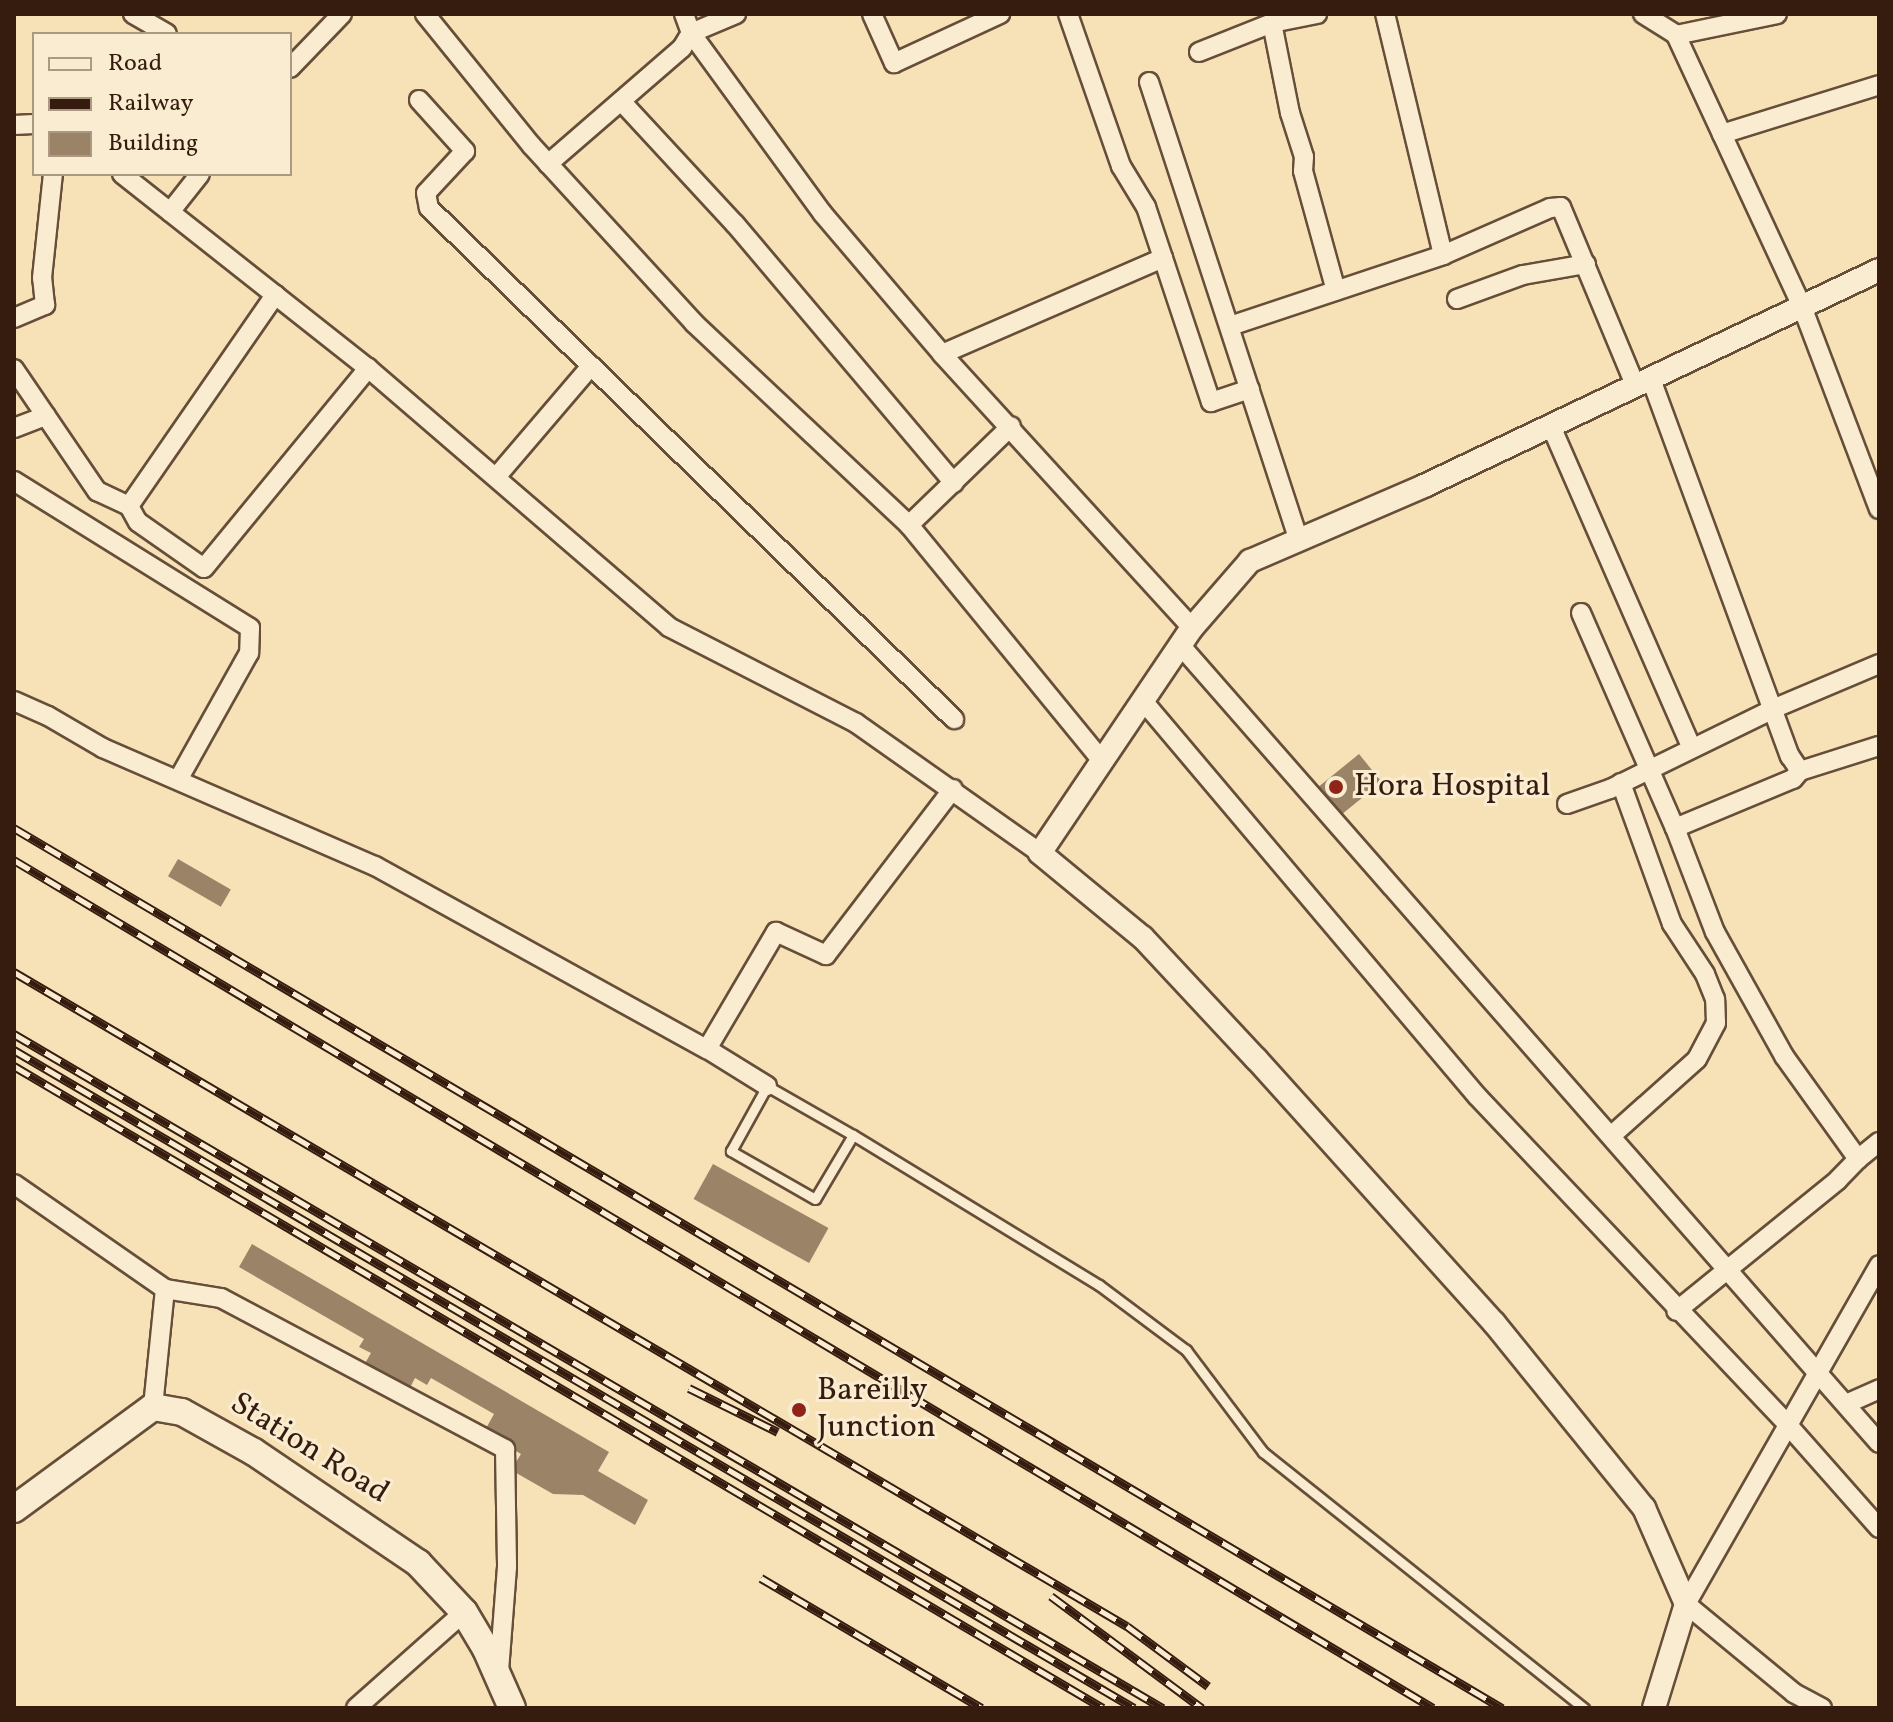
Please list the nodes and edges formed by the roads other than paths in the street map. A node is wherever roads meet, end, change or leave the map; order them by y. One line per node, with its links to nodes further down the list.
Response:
1 (133, 14): 14 (street)
2 (342, 14): 18 (street)
3 (425, 14): 24 (street)
4 (684, 14): 15 (street)
5 (736, 14): 15 (street)
6 (872, 14): 7 (street)
7 (1000, 14)
8 (1068, 14): 30 (street)
9 (1317, 14): 13 (street)
10 (1385, 14): 29 (street)
11 (1643, 14): 16 (street)
12 (1777, 14): 16 (street)
13 (1272, 23): 17 (street); 33 (street)
14 (163, 26)
15 (691, 33): 22 (street); 39 (street)
16 (1676, 35): 23 (street)
17 (1199, 52)
18 (292, 66)
19 (1149, 82): 38 (street)
20 (1879, 85): 23 (street)
21 (419, 100): 40 (street)
22 (621, 101): 24 (street); 51 (street)
23 (1722, 134): 36 (street)
24 (548, 164): 54 (street)
25 (53, 176): 37 (street)
26 (125, 176): 28 (street)
27 (198, 176): 28 (street)
28 (170, 212): 34 (street)
29 (1443, 255): 31 (street); 33 (street)
30 (1163, 258): 39 (street); 44 (street)
31 (1586, 264): 35 (street); 43 (street)
32 (1879, 270): 36 (street)
33 (1336, 291): 38 (street)
34 (275, 295): 41 (street); 52 (street)
35 (1457, 299)
36 (1803, 309): 43 (street); 53 (street)
37 (14, 318)
38 (1230, 326): 44 (street)
39 (942, 354): 46 (street)
40 (591, 366): 49 (street); 64 (street)
41 (368, 368): 49 (street); 56 (street)
42 (14, 369): 45 (street)
43 (1644, 383): 47 (street); 63 (street)
44 (1250, 389): 55 (street)
45 (46, 416): 48 (street); 52 (street)
46 (1011, 426): 51 (street); 59 (street)
47 (1551, 426): 55 (street); 66 (street)
48 (14, 428)
49 (497, 476): 72 (street)
50 (14, 481): 57 (street)
51 (954, 483): 54 (street)
52 (129, 506): 56 (street)
53 (1879, 509)
54 (909, 525): 67 (street)
55 (1299, 540): 59 (street)
56 (204, 568): 57 (street)
57 (193, 593): 70 (street)
58 (1581, 613): 68 (street)
59 (1186, 637): 62 (street); 79 (street)
60 (1879, 664): 63 (street)
61 (14, 701): 70 (street)
62 (1144, 702): 67 (street); 86 (street)
63 (1775, 708): 66 (street); 69 (street)
64 (954, 719)
65 (1879, 746): 69 (street)
66 (1691, 747): 68 (street)
67 (1102, 761): 75 (street)
68 (1648, 768): 71 (street); 74 (street)
69 (1800, 771): 74 (street)
70 (178, 780): 76 (street)
71 (1621, 783): 73 (street); 79 (street)
72 (953, 789): 75 (street); 76 (street)
73 (1567, 804)
74 (1675, 828): 81 (street)
75 (1040, 853): 95 (street)
76 (707, 1049): 77 (street)
77 (767, 1086): 78 (lane); 78 (lane)
78 (853, 1135): 100 (lane)
79 (1611, 1136): 84 (street)
80 (1879, 1142): 81 (street)
81 (1858, 1159): 84 (street)
82 (14, 1184): 85 (street)
83 (1879, 1265): 87 (street)
84 (1728, 1269): 86 (street); 87 (street)
85 (165, 1289): 90 (street); 97 (street)
86 (1676, 1311): 91 (street)
87 (1817, 1370): 89 (street); 91 (street)
88 (1879, 1389): 89 (street)
89 (1846, 1404): 92 (street)
90 (153, 1407): 93 (main road); 96 (main road, Station Road)
91 (1787, 1424): 94 (street); 95 (street)
92 (1879, 1443)
93 (14, 1509)
94 (1879, 1528)
95 (1686, 1604): 101 (street); 102 (street)
96 (464, 1612): 97 (main road, Station Road); 98 (street)
97 (498, 1676): 99 (main road, Station Road)
98 (356, 1708)
99 (512, 1708)
100 (1584, 1708)
101 (1654, 1708)
102 (1822, 1708)

